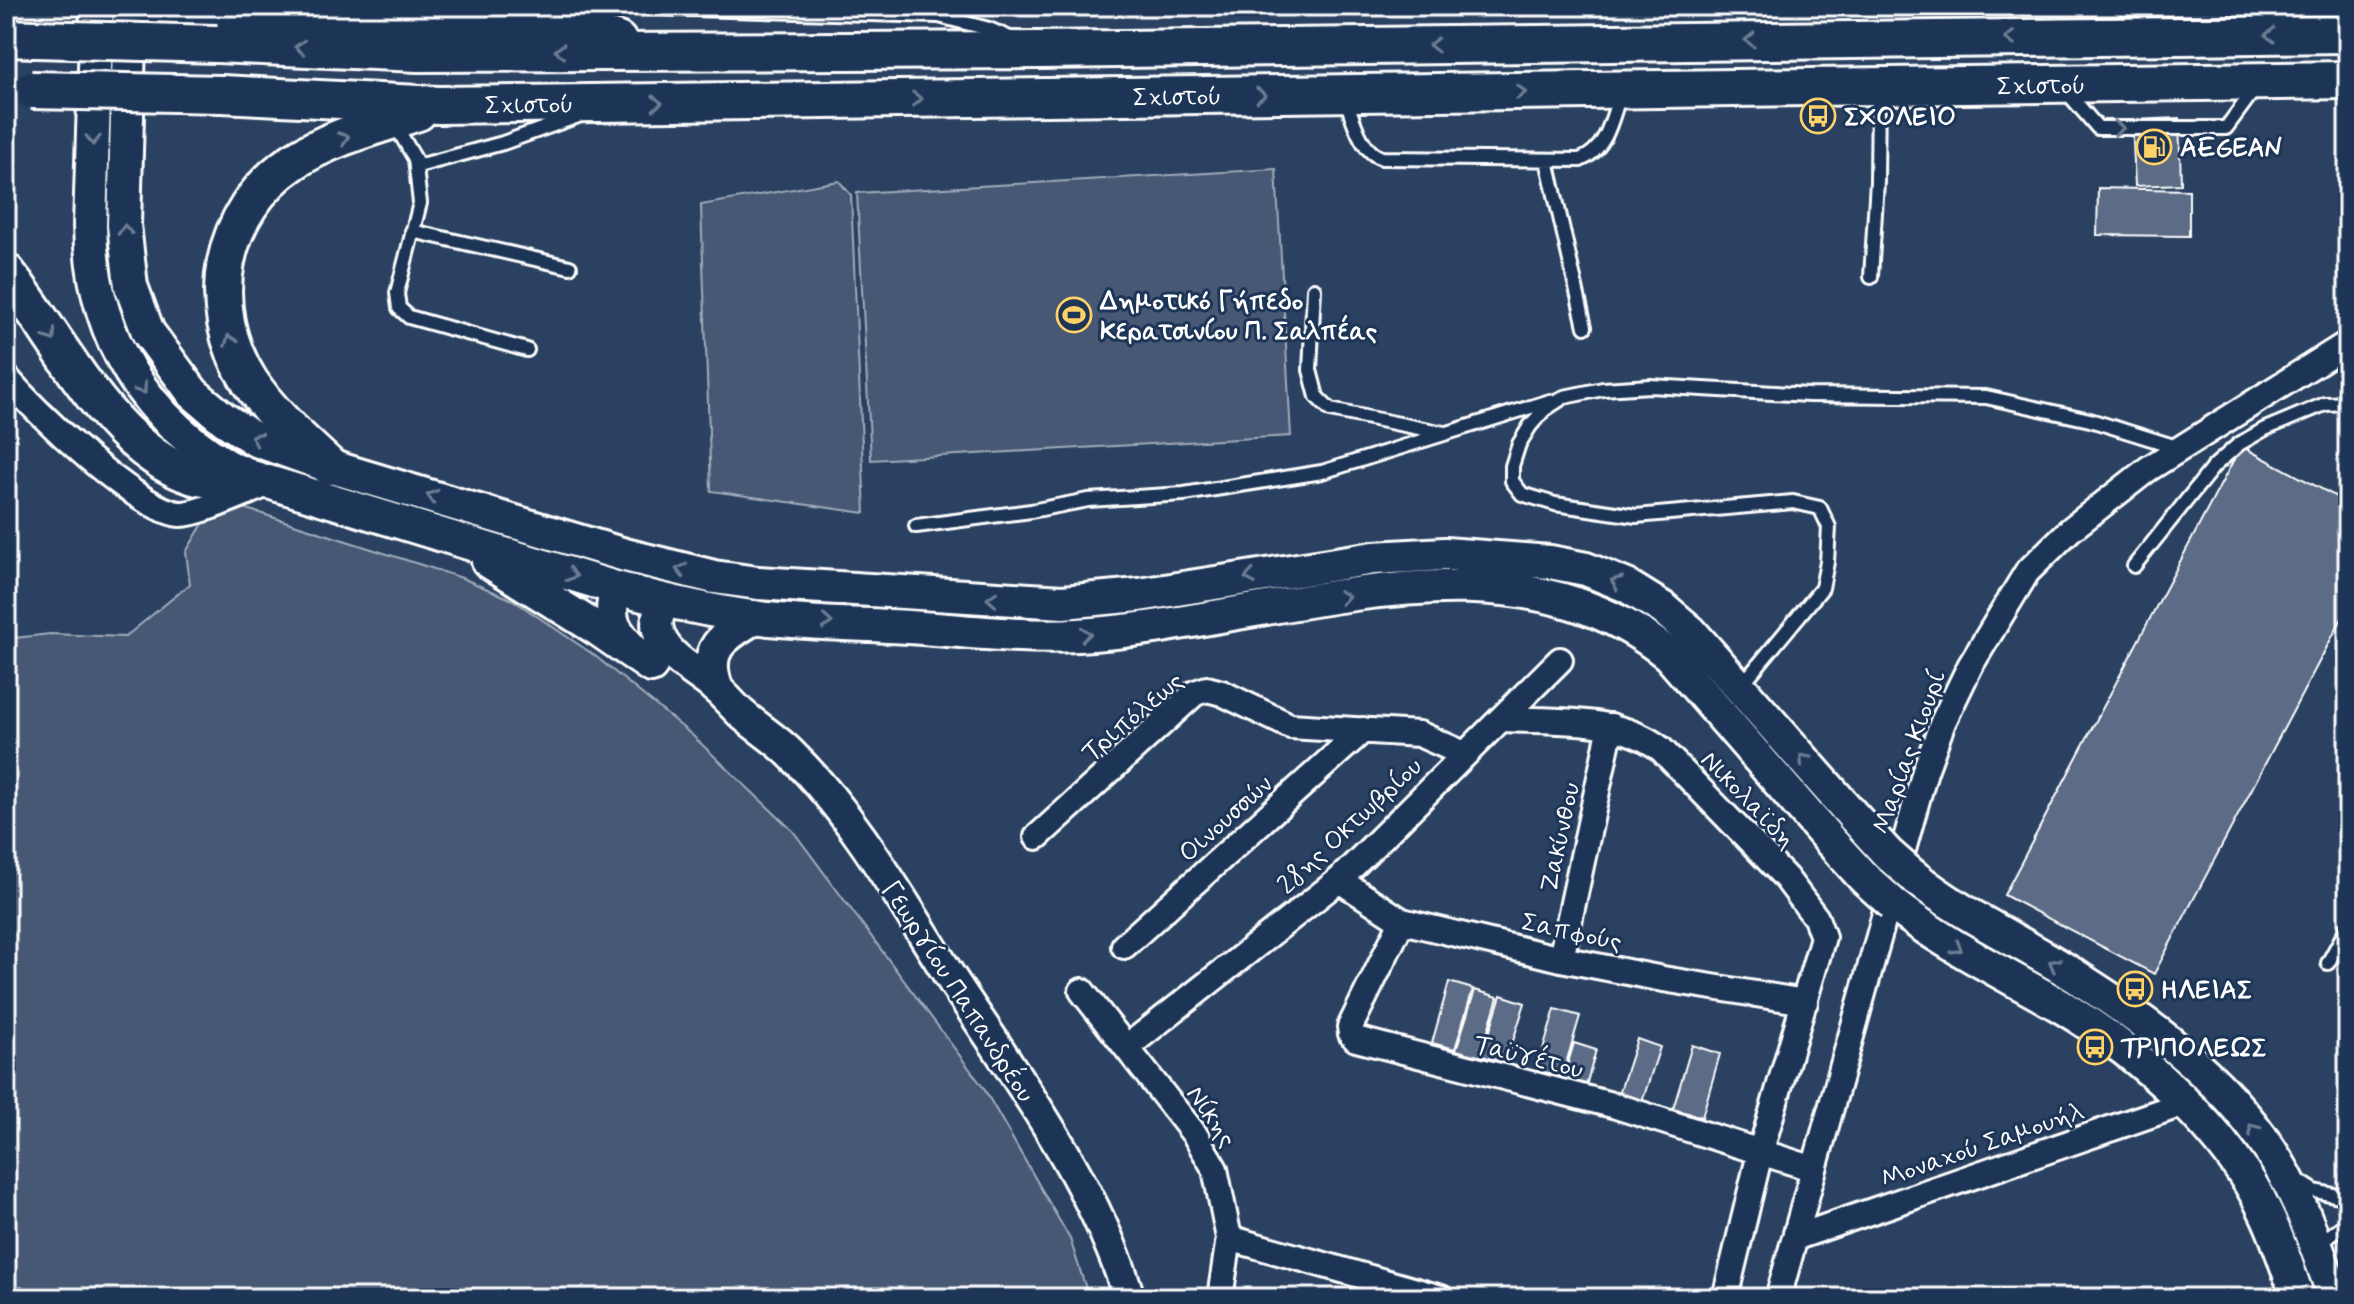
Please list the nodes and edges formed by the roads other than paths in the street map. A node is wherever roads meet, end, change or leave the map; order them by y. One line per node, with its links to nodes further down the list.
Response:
1 (97, 6): 33 (main road, one-way to 33)
2 (130, 6): 32 (main road, one-way to 2)
3 (139, 6): 8 (main road)
4 (588, 6): 7 (lane)
5 (2348, 34): 7 (main road, Σχιστού, one-way to 7)
6 (20, 39): 8 (main road, Σχιστού, one-way to 6, bridge)
7 (1039, 50): 8 (main road, Σχιστού)
8 (638, 51)
9 (2348, 80): 10 (main road, Σχιστού, one-way to 9)
10 (1878, 88): 12 (main road, Σχιστού); 22 (lane)
11 (19, 89): 15 (main road, Σχιστού, bridge)
12 (1622, 91): 13 (main road, Σχιστού, one-way to 12); 17 (lane)
13 (1343, 94): 14 (main road, Σχιστού, one-way to 13); 17 (lane)
14 (615, 103): 15 (main road, Σχιστού); 18 (lane)
15 (439, 105): 16 (main road)
16 (392, 121): 18 (lane); 32 (main road, one-way to 16)
17 (1547, 160): 24 (lane)
18 (418, 166): 19 (lane)
19 (412, 231): 20 (lane); 26 (lane)
20 (570, 267)
21 (6, 272): 33 (main road, one-way to 33)
22 (1871, 277)
23 (1314, 289): 30 (lane)
24 (1585, 327)
25 (2348, 343): 31 (street, Μαρίας Κιουρί)
26 (527, 350)
27 (6, 377): 33 (street)
28 (1564, 397): 30 (lane); 31 (lane); 43 (lane)
29 (2348, 403): 36 (lane)
30 (1444, 433): 34 (lane)
31 (2180, 448): 62 (street, Μαρίας Κιουρί)
32 (329, 466): 43 (main road, one-way to 32)
33 (255, 479): 35 (main road)
34 (916, 526)
35 (444, 535): 37 (main road, one-way to 37); 41 (main road)
36 (2134, 566)
37 (616, 588): 38 (main road); 41 (street, Γεωργίου Παπανδρέου)
38 (664, 601): 39 (main road); 42 (street, Γεωργίου Παπανδρέου)
39 (755, 617): 42 (main road); 59 (main road, one-way to 59, bridge)
40 (1560, 660): 45 (street, 28ης Οκτωβρίου)
41 (651, 666): 44 (street, Γεωργίου Παπανδρέου)
42 (716, 687): 44 (street, Γεωργίου Παπανδρέου)
43 (1740, 687): 61 (main road, one-way to 43, bridge)
44 (743, 715): 69 (street, Γεωργίου Παπανδρέου)
45 (1502, 719): 46 (street); 48 (street, 28ης Οκτωβρίου)
46 (1611, 726): 54 (street, Ζακύνθου); 57 (street, Νικολαϊδη)
47 (1363, 730): 48 (street, Τριπόλεως); 49 (street, Τριπόλεως); 53 (street, Οινουσσών)
48 (1464, 754): 50 (street, 28ης Οκτωβρίου)
49 (1037, 837)
50 (1339, 880): 51 (street, Σαπφούς); 58 (street, 28ης Οκτωβρίου)
51 (1402, 921): 54 (street, Σαπφούς); 60 (street, Ταϋγέτου)
52 (2348, 926): 55 (lane)
53 (1124, 946)
54 (1561, 959): 57 (street, Σαπφούς)
55 (2328, 963)
56 (1082, 991): 58 (street, Νίκης)
57 (1805, 1002): 60 (street)
58 (1127, 1047): 66 (street, Νίκης)
59 (2185, 1103): 65 (street, Μοναχού Σαμουήλ); 67 (main road)
60 (1760, 1153): 62 (street, Ταϋγέτου); 72 (street)
61 (2278, 1163): 63 (lane); 67 (main road)
62 (1814, 1169): 65 (street, Μαρίας Κιουρί)
63 (2348, 1198)
64 (2348, 1222): 67 (lane)
65 (1797, 1237): 73 (street, Μαρίας Κιουρί)
66 (1229, 1238): 70 (street, Νίκης); 71 (street)
67 (2300, 1253): 68 (main road); 74 (main road)
68 (2336, 1295)
69 (1129, 1298)
70 (1220, 1298)
71 (1441, 1298)
72 (1725, 1298)
73 (1778, 1298)
74 (2298, 1298)

